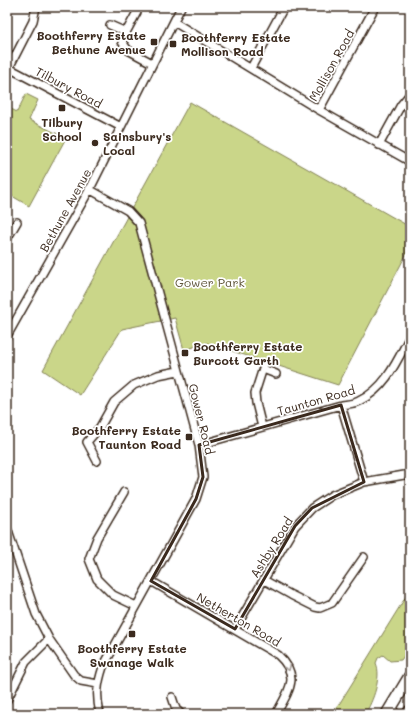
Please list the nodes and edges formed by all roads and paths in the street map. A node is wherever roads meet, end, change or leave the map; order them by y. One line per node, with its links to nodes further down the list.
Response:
1 (36, 7): 10 (street)
2 (181, 7): 6 (street, Bethune Avenue)
3 (284, 7): 11 (street)
4 (375, 7): 13 (street, Mollison Road)
5 (137, 12): 8 (street)
6 (174, 22): 9 (street, Bethune Avenue); 11 (street, Mollison Road)
7 (110, 25): 8 (street)
8 (126, 32): 9 (street)
9 (152, 63): 14 (street, Bethune Avenue)
10 (8, 68): 14 (street, Tilbury Road)
11 (251, 68): 13 (street, Mollison Road)
12 (410, 94): 15 (street)
13 (319, 110): 15 (street)
14 (121, 127): 17 (street, Bethune Avenue)
15 (380, 145): 16 (street)
16 (410, 160)
17 (89, 189): 20 (street, Bethune Avenue); 22 (street, Gower Road)
18 (17, 222): 19 (street)
19 (7, 239)
20 (7, 336)
21 (410, 336): 24 (street, Taunton Road)
22 (178, 371): 26 (street, Gower Road); 27 (street)
23 (276, 374): 25 (street)
24 (341, 405): 25 (street, Taunton Road); 29 (street)
25 (262, 427): 26 (street, Taunton Road)
26 (200, 445): 34 (street, Gower Road)
27 (97, 461)
28 (410, 474): 29 (street, Ashby Road)
29 (364, 482): 33 (street, Ashby Road)
30 (124, 492): 35 (street)
31 (7, 528): 37 (street)
32 (364, 557): 33 (street)
33 (264, 580): 36 (street, Ashby Road)
34 (151, 581): 35 (street, Gower Road); 36 (street, Netherton Road)
35 (136, 606): 39 (street, Gower Road)
36 (235, 629): 45 (street, Netherton Road, one-way to 45)
37 (49, 639): 39 (street); 41 (street)
38 (410, 676): 46 (main road)
39 (98, 684): 43 (street, Gower Road)
40 (172, 697): 44 (street)
41 (7, 700)
42 (410, 711): 47 (main road)
43 (100, 714)
44 (181, 714)
45 (276, 714)
46 (386, 714)
47 (408, 714)

